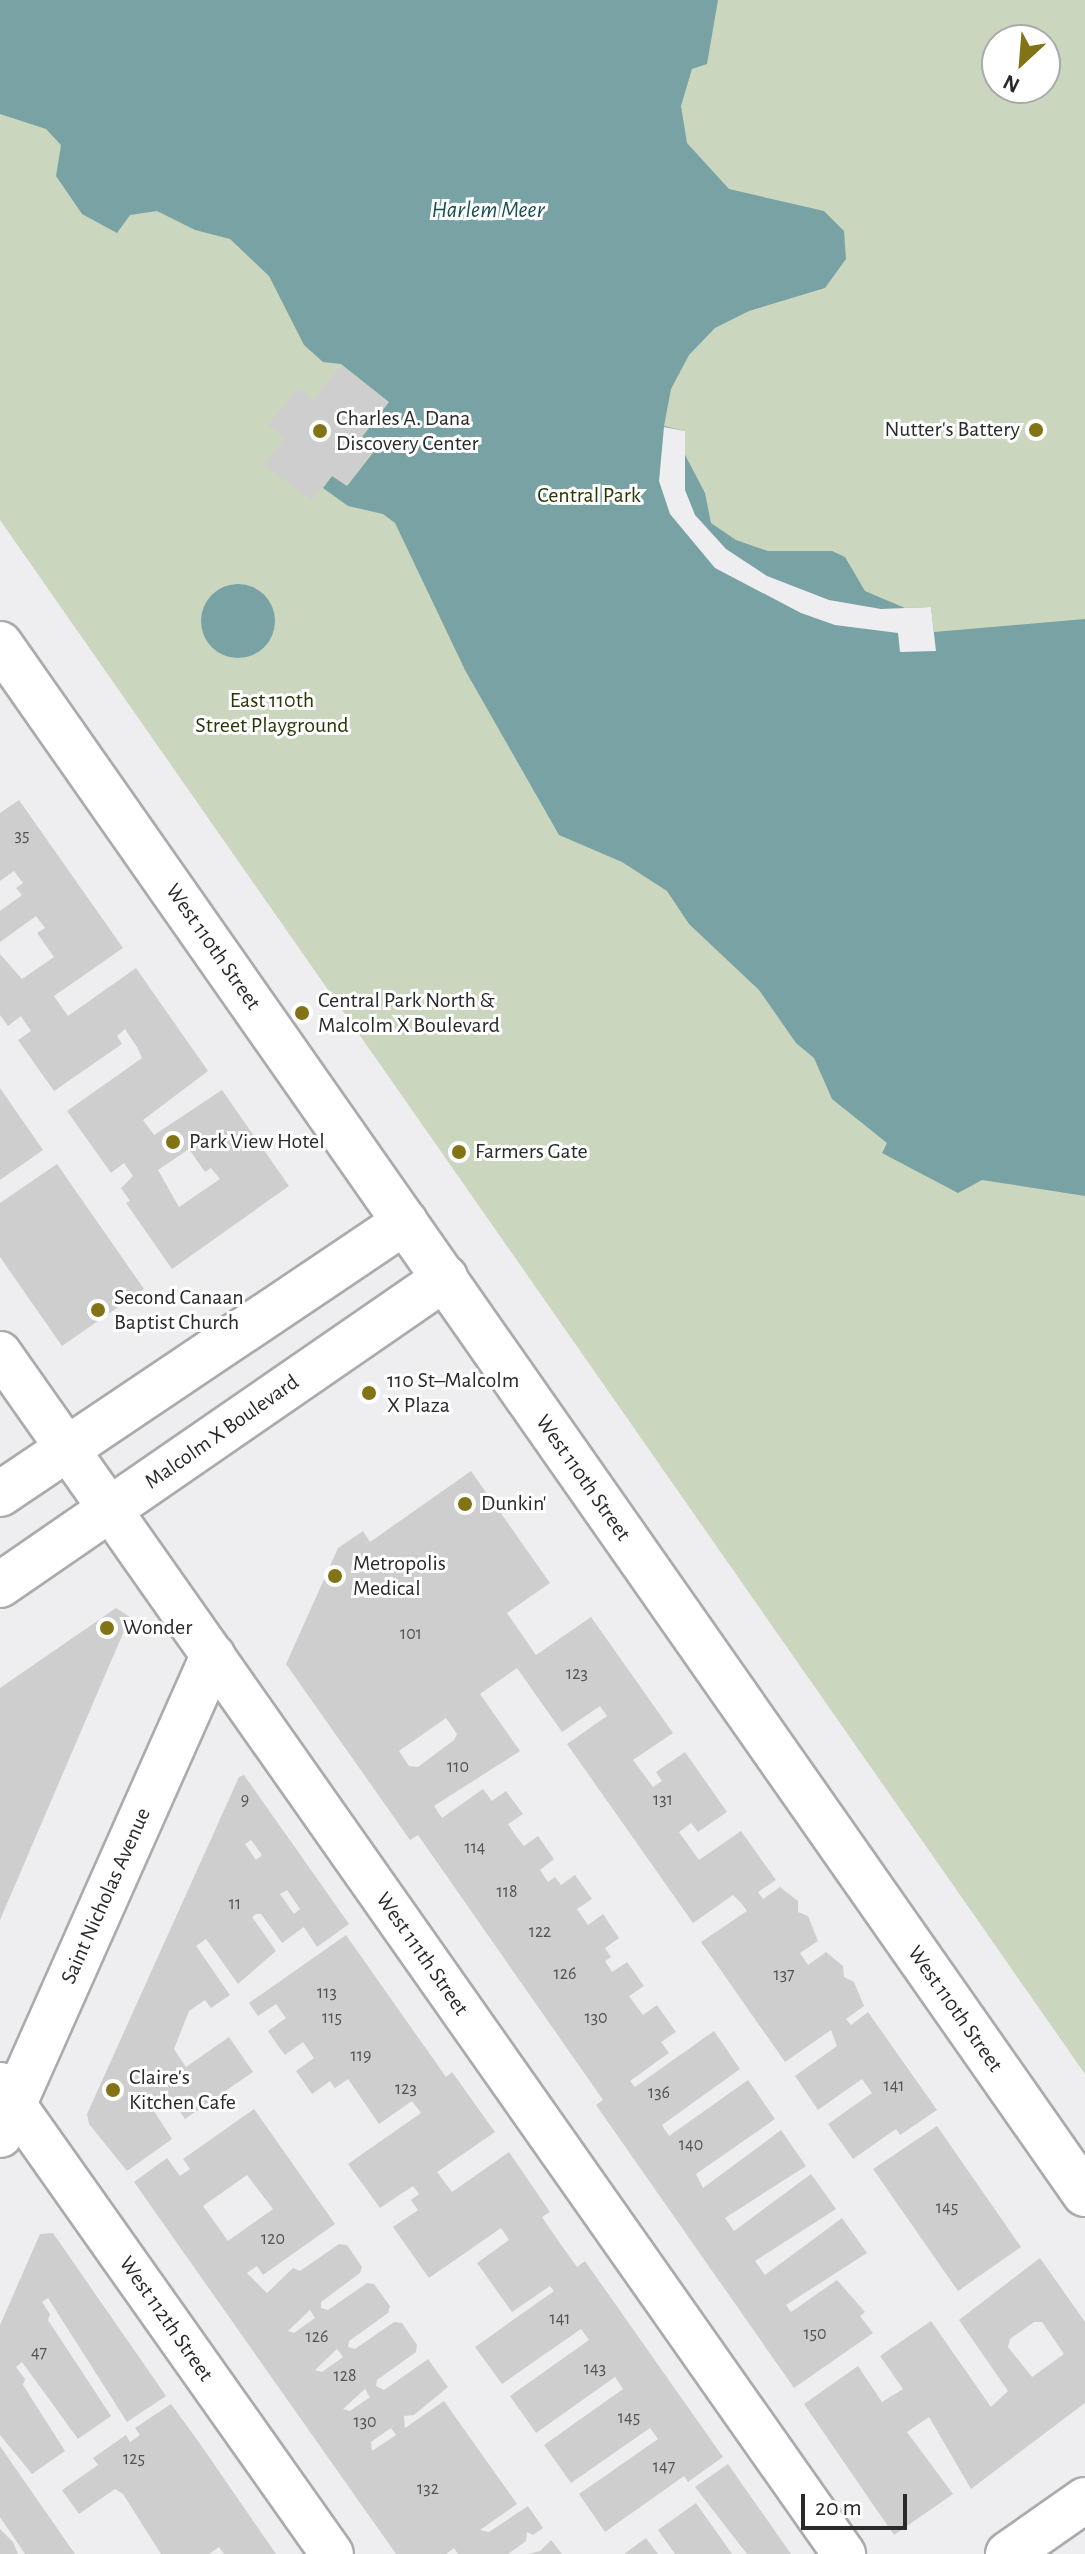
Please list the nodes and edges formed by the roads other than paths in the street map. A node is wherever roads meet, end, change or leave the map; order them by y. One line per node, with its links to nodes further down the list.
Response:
1 (0, 644): 2 (main road, West 110th Street)
2 (405, 1222): 3 (main road, West 110th Street); 5 (main road)
3 (445, 1278): 7 (main road, Malcolm X Boulevard); 11 (main road, West 110th Street)
4 (0, 1353): 5 (street, West 111th Street)
5 (66, 1447): 6 (main road); 7 (street, West 111th Street)
6 (0, 1494)
7 (110, 1509): 8 (main road, Malcolm X Boulevard); 9 (street, West 111th Street)
8 (0, 1585)
9 (213, 1656): 10 (main road, Saint Nicholas Avenue); 14 (street, West 111th Street)
10 (5, 2107): 13 (street, West 112th Street)
11 (1085, 2194)
12 (1085, 2500): 15 (main road)
13 (332, 2554)
14 (844, 2554)
15 (1008, 2554)

